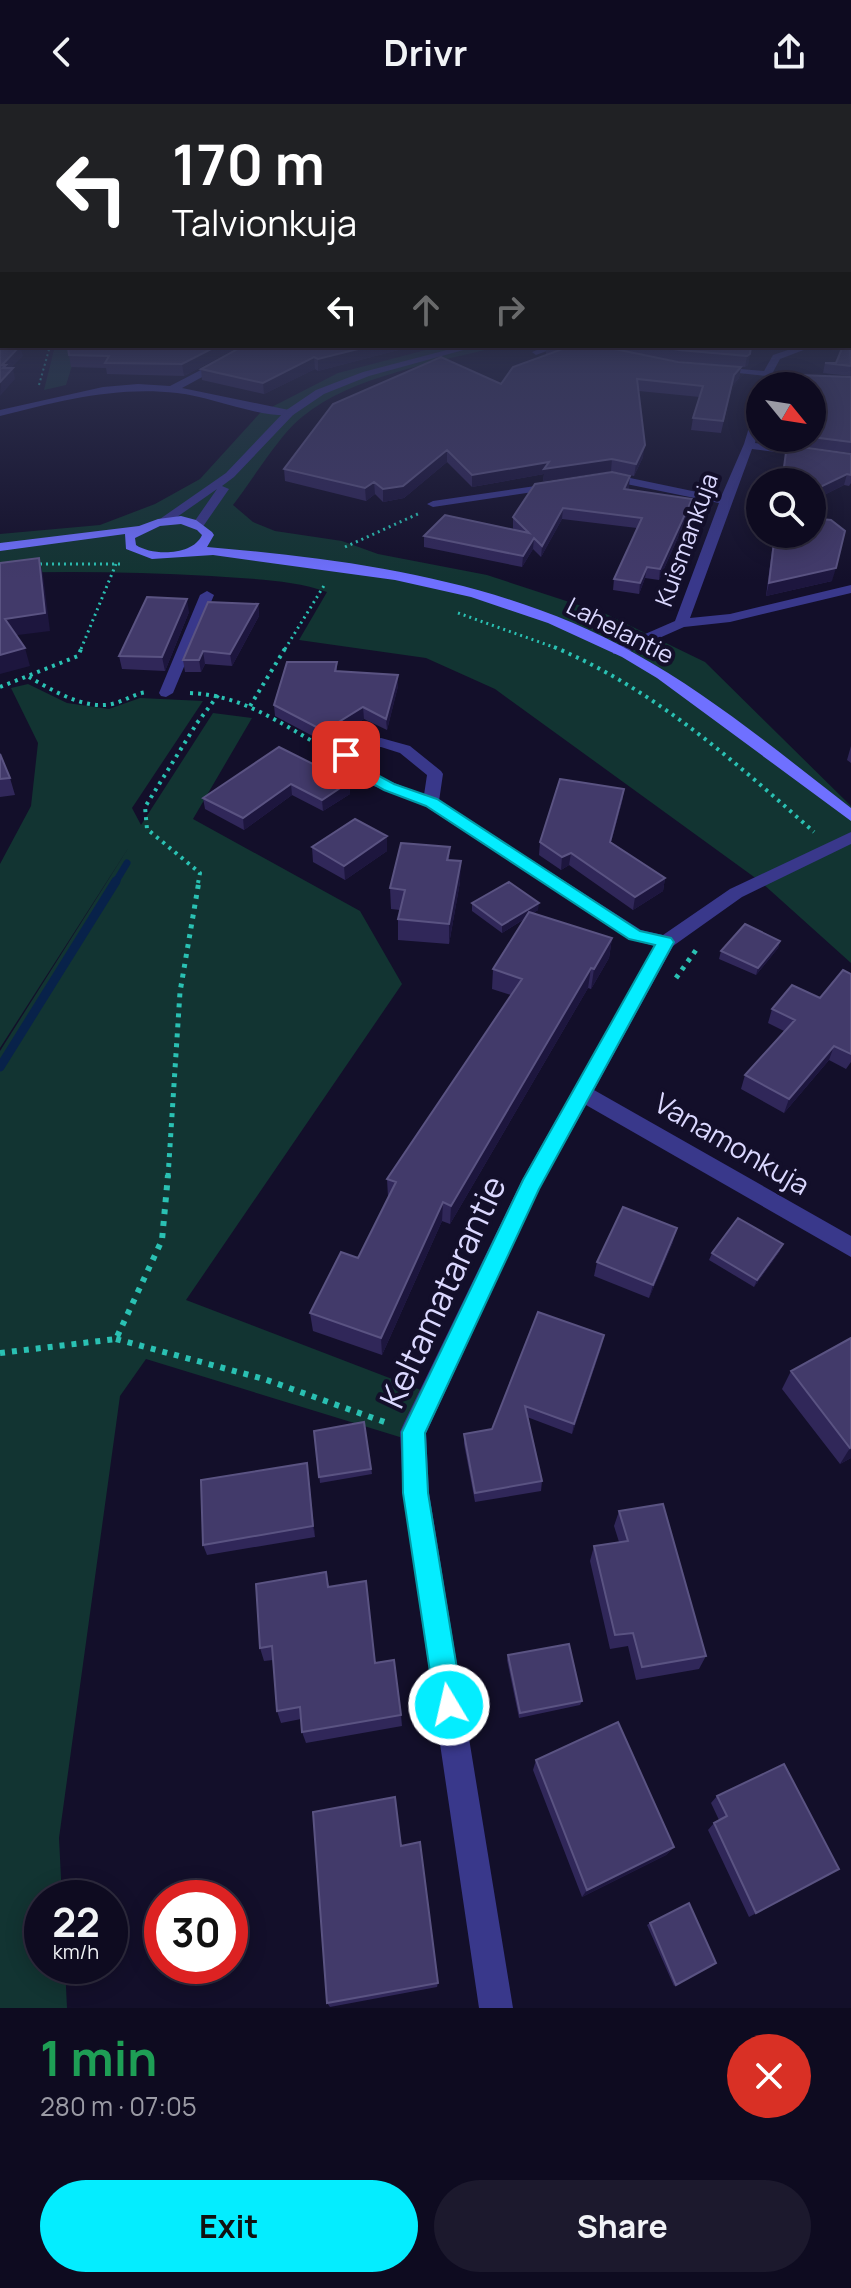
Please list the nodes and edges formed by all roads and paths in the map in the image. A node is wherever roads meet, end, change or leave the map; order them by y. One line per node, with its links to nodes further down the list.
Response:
1 (44, 402): 4 (street)
2 (231, 402): 5 (street)
3 (308, 402): 5 (street)
4 (0, 413)
5 (289, 413): 9 (street)
6 (746, 448): 12 (street, Kuismankuja)
7 (800, 452): 8 (street)
8 (851, 459)
9 (230, 475): 14 (street); 15 (street)
10 (596, 480): 12 (street)
11 (566, 484): 13 (street)
12 (725, 501): 30 (street, Kuismankuja)
13 (433, 504): 20 (path)
14 (163, 521): 15 (main road); 16 (main road)
15 (198, 525): 17 (main road)
16 (138, 529): 18 (main road); 19 (main road)
17 (208, 535): 21 (main road); 25 (main road, Lahelantie)
18 (130, 546): 19 (main road); 21 (main road, Lahelantie)
19 (0, 549)
20 (341, 549)
21 (192, 551): 25 (main road, Lahelantie)
22 (29, 564): 23 (path)
23 (116, 564): 24 (path); 32 (path)
24 (131, 565)
25 (332, 565): 31 (main road, Lahelantie)
26 (315, 579): 36 (path)
27 (851, 589): 30 (street)
28 (207, 595): 34 (street)
29 (446, 609): 40 (path)
30 (681, 623): 31 (street, Kuismankuja)
31 (618, 651): 39 (main road, Lahelantie)
32 (29, 677): 33 (path); 34 (path)
33 (0, 687)
34 (166, 693): 35 (path)
35 (219, 694): 36 (path); 46 (path)
36 (250, 706): 37 (path)
37 (346, 755): 38 (street); 38 (street)
38 (431, 803): 41 (street)
39 (851, 816)
40 (840, 842): 41 (street, Keltamatarantie)
41 (666, 942): 44 (street, Keltamatarantie)
42 (699, 946): 43 (path)
43 (668, 989)
44 (583, 1093): 45 (street, Vanamonkuja); 48 (street, Keltamatarantie)
45 (851, 1247)
46 (116, 1339): 47 (path); 48 (path)
47 (0, 1353)
48 (413, 1432): 49 (street, Keltamatarantie)
49 (496, 2008)

